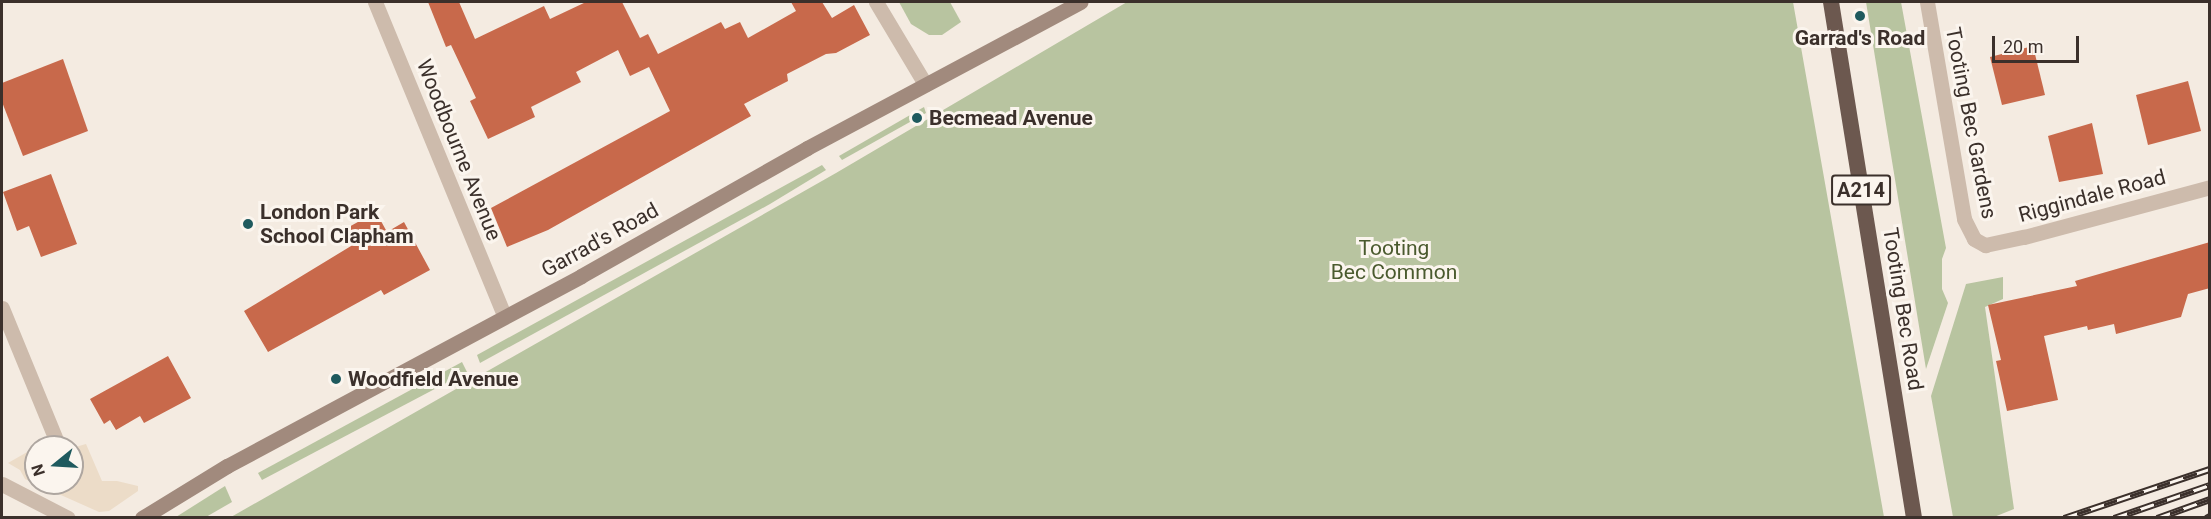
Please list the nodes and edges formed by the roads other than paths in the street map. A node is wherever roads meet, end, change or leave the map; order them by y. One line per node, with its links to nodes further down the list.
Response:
1 (375, 2): 10 (street, Woodbourne Avenue)
2 (876, 2): 6 (street)
3 (1080, 2): 6 (main road, Garrad's Road)
4 (1831, 2): 15 (highway, Tooting Bec Road / A214)
5 (1927, 2): 8 (street, Tooting Bec Gardens)
6 (925, 84): 10 (main road, Garrad's Road)
7 (2210, 187): 8 (street, Riggindale Road)
8 (1985, 245)
9 (2, 308): 11 (street)
10 (504, 315): 14 (main road, Garrad's Road)
11 (54, 435)
12 (2, 484): 13 (street)
13 (68, 518)
14 (142, 518)
15 (1914, 518)

